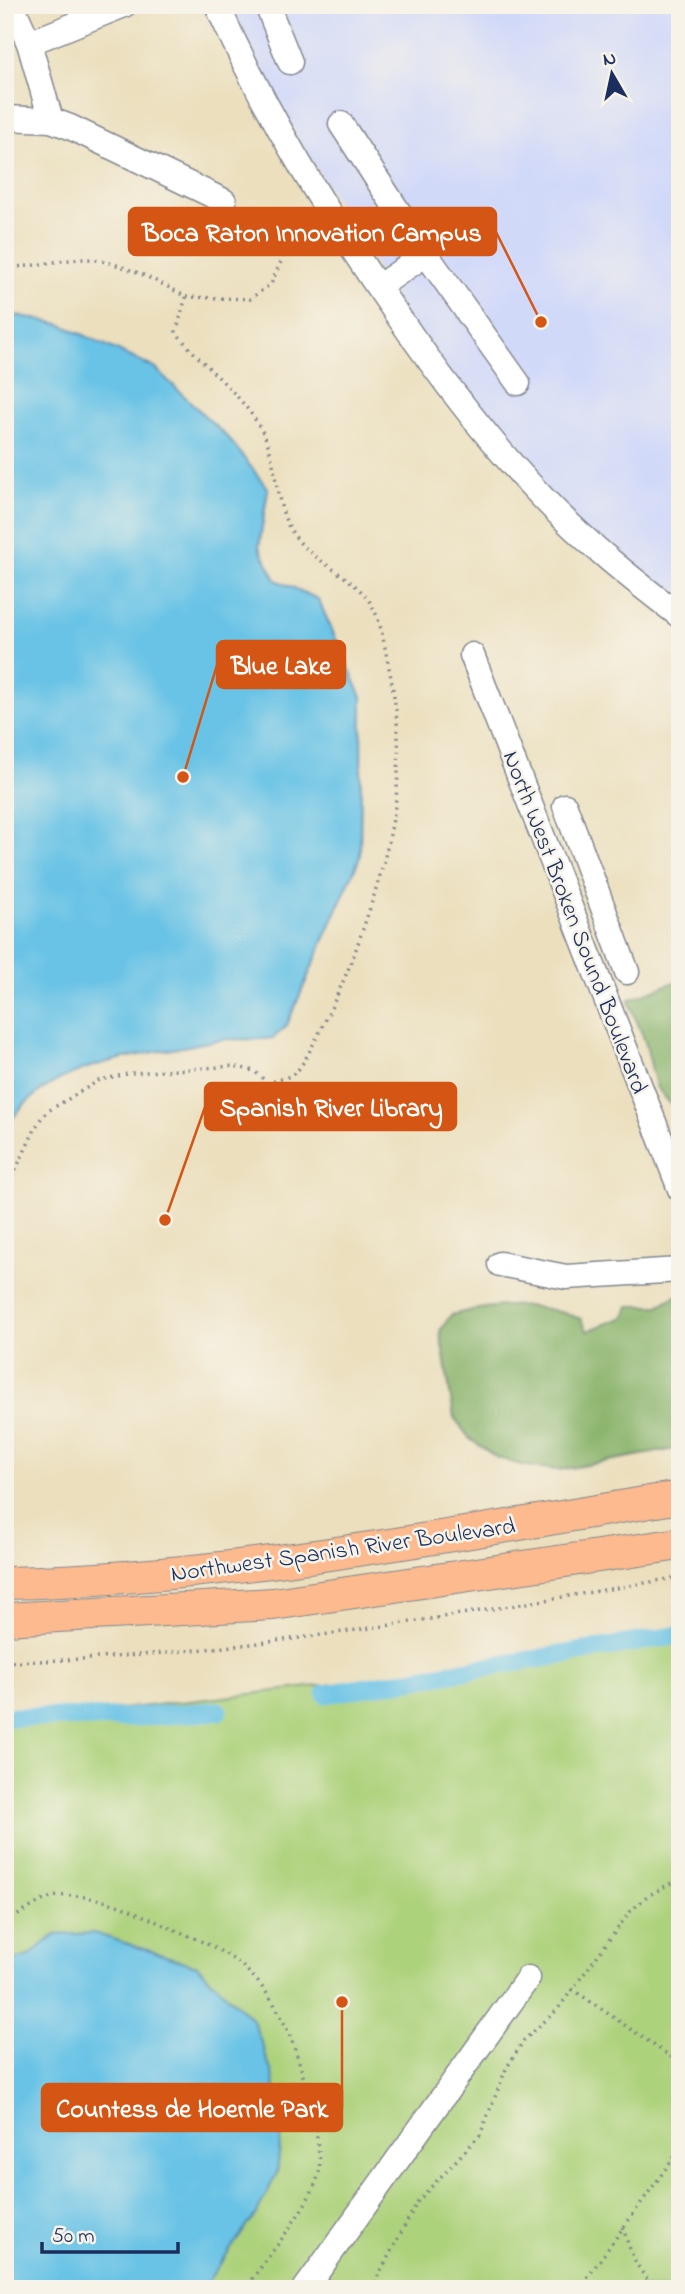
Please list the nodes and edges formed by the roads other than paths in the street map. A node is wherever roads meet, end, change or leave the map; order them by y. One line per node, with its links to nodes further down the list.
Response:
1 (12, 5): 5 (street)
2 (124, 5): 5 (street)
3 (216, 5): 12 (street)
4 (267, 5): 6 (street)
5 (29, 43): 8 (street)
6 (290, 62)
7 (5, 118): 8 (street)
8 (51, 120): 10 (street)
9 (341, 124): 11 (street)
10 (224, 201)
11 (426, 254): 12 (street); 13 (street)
12 (377, 288): 14 (street)
13 (518, 383)
14 (680, 616)
15 (472, 655): 16 (street, North West Broken Sound Boulevard)
16 (540, 832): 17 (street); 18 (street, North West Broken Sound Boulevard)
17 (627, 972)
18 (680, 1189)
19 (500, 1264): 20 (street)
20 (680, 1270)
21 (680, 1497): 23 (main road, Northwest Spanish River Boulevard)
22 (680, 1544): 25 (main road, Northwest Spanish River Boulevard)
23 (253, 1566): 24 (main road, Northwest Spanish River Boulevard); 25 (main road)
24 (5, 1583)
25 (258, 1606): 26 (main road, Northwest Spanish River Boulevard)
26 (5, 1619)
27 (528, 1978): 28 (street)
28 (305, 2289)

